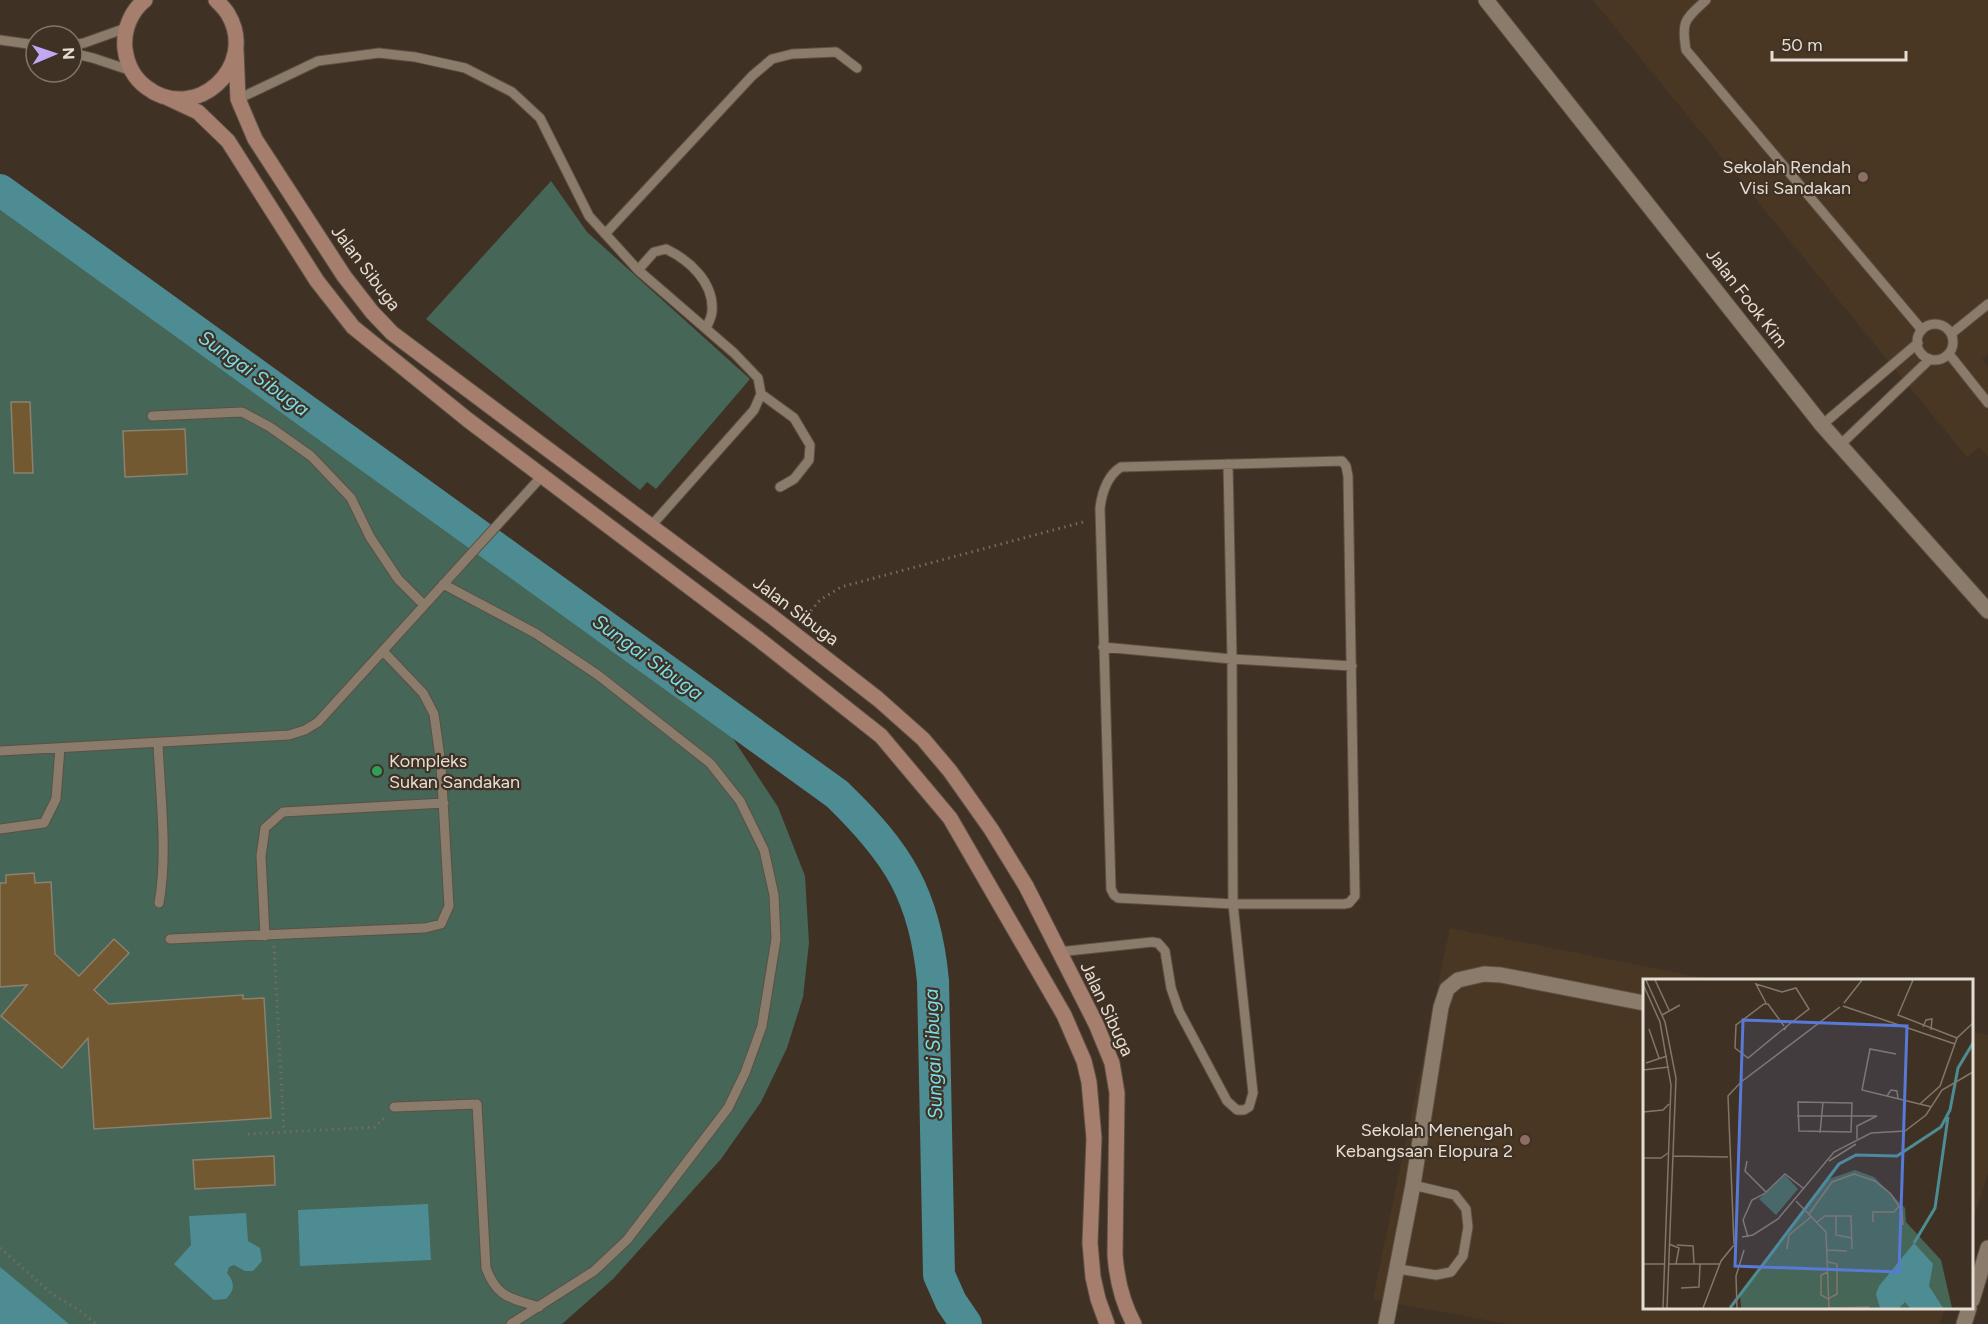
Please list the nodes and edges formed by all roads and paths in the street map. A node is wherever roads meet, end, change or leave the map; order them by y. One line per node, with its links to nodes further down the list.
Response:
1 (127, 0): 6 (main road)
2 (145, 0): 6 (main road)
3 (216, 0): 10 (main road, Jalan Sibuga)
4 (1486, 0): 28 (street, Jalan Fook Kim)
5 (1706, 0): 20 (lane)
6 (129, 22): 9 (lane); 13 (main road)
7 (0, 40): 8 (lane)
8 (24, 43)
9 (84, 43)
10 (236, 50): 14 (main road); 15 (main road, Jalan Sibuga)
11 (84, 57): 13 (lane)
12 (857, 68): 16 (lane)
13 (132, 71): 14 (main road)
14 (168, 98): 31 (main road)
15 (238, 99): 16 (lane); 34 (main road, Jalan Sibuga)
16 (605, 234): 17 (lane)
17 (638, 270): 19 (lane); 19 (lane)
18 (1988, 304): 21 (lane)
19 (706, 329): 25 (lane)
20 (1922, 330): 21 (lane); 22 (lane)
21 (1951, 334): 23 (lane)
22 (1918, 343): 24 (lane); 28 (lane)
23 (1949, 354): 24 (lane); 26 (lane)
24 (1930, 359): 29 (lane)
25 (761, 394): 32 (lane); 34 (lane)
26 (1988, 403)
27 (152, 416): 36 (lane)
28 (1822, 425): 29 (street, Jalan Fook Kim)
29 (1839, 446): 37 (street, Jalan Fook Kim)
30 (1228, 464): 33 (lane); 41 (lane); 42 (lane)
31 (542, 476): 35 (lane); 67 (main road)
32 (780, 487)
33 (1100, 518): 38 (path); 39 (lane)
34 (651, 526): 38 (main road, Jalan Sibuga)
35 (443, 584): 36 (lane); 63 (lane)
36 (424, 605): 40 (lane)
37 (1988, 611)
38 (793, 633): 52 (main road, Jalan Sibuga)
39 (1103, 647): 41 (lane); 49 (lane)
40 (383, 651): 43 (lane); 46 (lane)
41 (1232, 659): 42 (lane); 49 (lane)
42 (1352, 666): 49 (lane)
43 (158, 743): 44 (lane); 48 (lane)
44 (60, 748): 45 (lane); 47 (lane)
45 (0, 751)
46 (444, 804): 50 (lane); 50 (lane)
47 (0, 829)
48 (159, 903)
49 (1233, 904): 52 (lane)
50 (269, 935): 51 (lane); 56 (path)
51 (170, 939)
52 (1058, 952): 68 (main road, Jalan Sibuga)
53 (1643, 1003): 58 (street)
54 (394, 1107): 63 (lane)
55 (375, 1127): 56 (path)
56 (284, 1132): 57 (path)
57 (248, 1134)
58 (1413, 1185): 61 (street); 61 (lane)
59 (0, 1248): 65 (path)
60 (1988, 1248): 62 (street)
61 (1398, 1269): 69 (street)
62 (1973, 1294)
63 (539, 1306): 66 (lane)
64 (1969, 1309): 70 (street)
65 (96, 1324)
66 (511, 1324)
67 (1107, 1324)
68 (1134, 1324)
69 (1386, 1324)
70 (1964, 1324)

